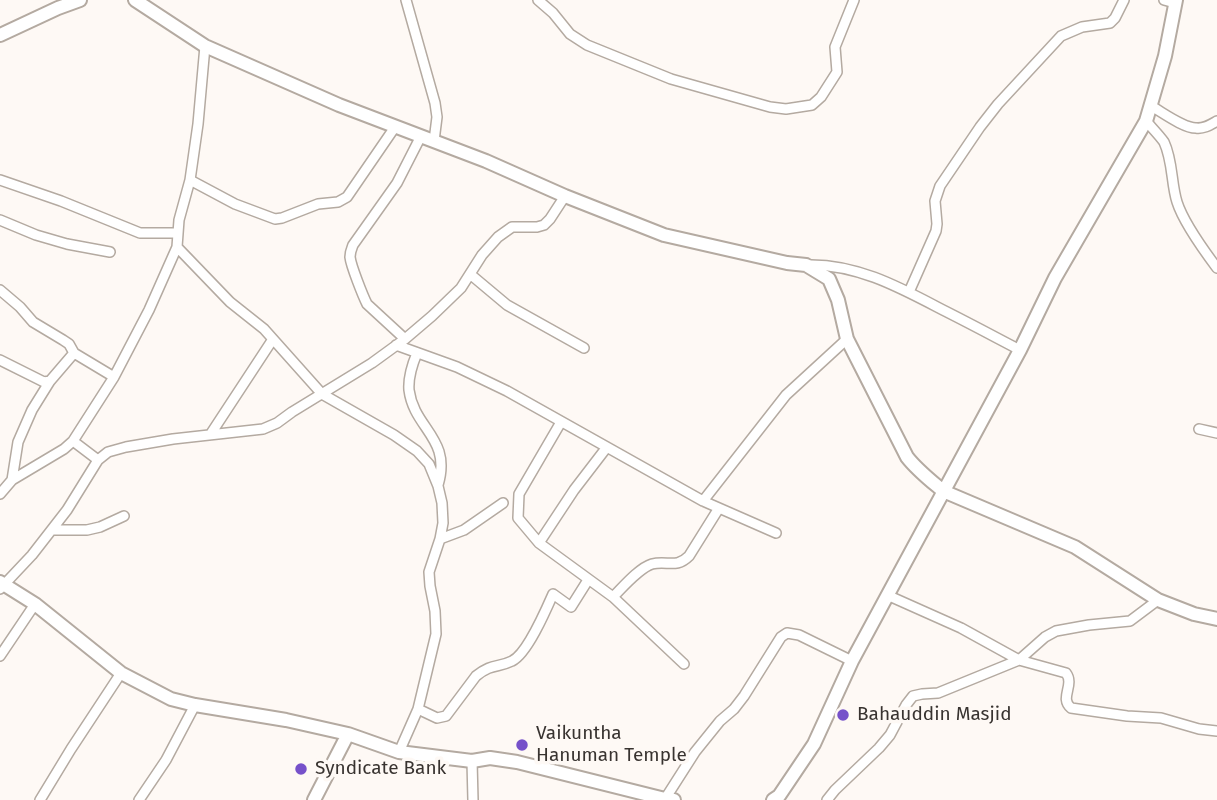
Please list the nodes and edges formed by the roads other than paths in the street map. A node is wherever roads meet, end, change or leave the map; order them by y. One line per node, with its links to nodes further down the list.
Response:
1 (80, 0): 8 (main road)
2 (135, 0): 9 (main road)
3 (406, 0): 15 (street)
4 (538, 0): 5 (street)
5 (854, 0)
6 (1124, 0): 27 (street)
7 (1172, 1): 10 (main road)
8 (0, 35)
9 (205, 46): 13 (main road); 17 (street)
10 (1151, 106): 11 (main road); 12 (street)
11 (1146, 121): 24 (street); 32 (main road)
12 (1217, 121)
13 (396, 127): 14 (main road); 17 (street)
14 (421, 136): 15 (main road); 30 (street)
15 (434, 141): 18 (main road)
16 (0, 180): 20 (street)
17 (190, 180): 20 (street)
18 (565, 195): 23 (main road); 25 (street)
19 (0, 220): 22 (street)
20 (178, 233): 21 (street)
21 (177, 247): 28 (street); 36 (street)
22 (110, 252)
23 (806, 265): 27 (street); 29 (main road)
24 (1217, 268)
25 (470, 274): 30 (street); 31 (street)
26 (0, 290): 33 (street)
27 (909, 292): 32 (street)
28 (273, 339): 38 (street); 42 (street)
29 (847, 339): 48 (main road); 50 (street)
30 (401, 342): 34 (street); 38 (street)
31 (584, 348)
32 (1020, 350): 48 (main road)
33 (74, 353): 36 (street); 37 (street)
34 (417, 353): 39 (street); 47 (street)
35 (0, 360): 37 (street)
36 (114, 377): 43 (street)
37 (50, 381): 46 (street)
38 (323, 394): 42 (street); 47 (street)
39 (561, 422): 44 (street); 57 (street)
40 (1199, 429): 41 (street)
41 (1217, 433)
42 (210, 435): 45 (street)
43 (72, 441): 45 (street); 46 (street)
44 (607, 447): 50 (street); 57 (street)
45 (97, 460): 54 (street)
46 (12, 480): 49 (street)
47 (438, 486): 56 (street)
48 (943, 491): 60 (main road); 62 (main road)
49 (0, 494)
50 (703, 501): 52 (street)
51 (503, 503): 56 (street)
52 (719, 508): 55 (street); 61 (street)
53 (124, 516): 54 (street)
54 (52, 530): 59 (street)
55 (776, 533)
56 (440, 539): 71 (street)
57 (539, 543): 58 (street)
58 (588, 580): 61 (street); 71 (street)
59 (2, 585): 63 (main road)
60 (887, 595): 66 (street); 67 (main road)
61 (613, 597): 68 (street)
62 (1158, 600): 64 (main road); 66 (street)
63 (35, 604): 65 (street); 69 (main road)
64 (1217, 619)
65 (0, 656)
66 (1019, 660): 72 (street); 83 (street)
67 (852, 661): 76 (street); 82 (main road)
68 (684, 664)
69 (121, 673): 70 (main road); 77 (street)
70 (195, 705): 73 (main road); 78 (street)
71 (418, 709): 74 (street)
72 (1217, 731)
73 (348, 734): 74 (main road); 79 (main road)
74 (400, 752): 75 (main road)
75 (472, 761): 76 (main road); 80 (street)
76 (665, 799): 81 (main road)
77 (40, 800)
78 (139, 800)
79 (314, 800)
80 (473, 800)
81 (674, 800)
82 (773, 800)
83 (827, 800)

